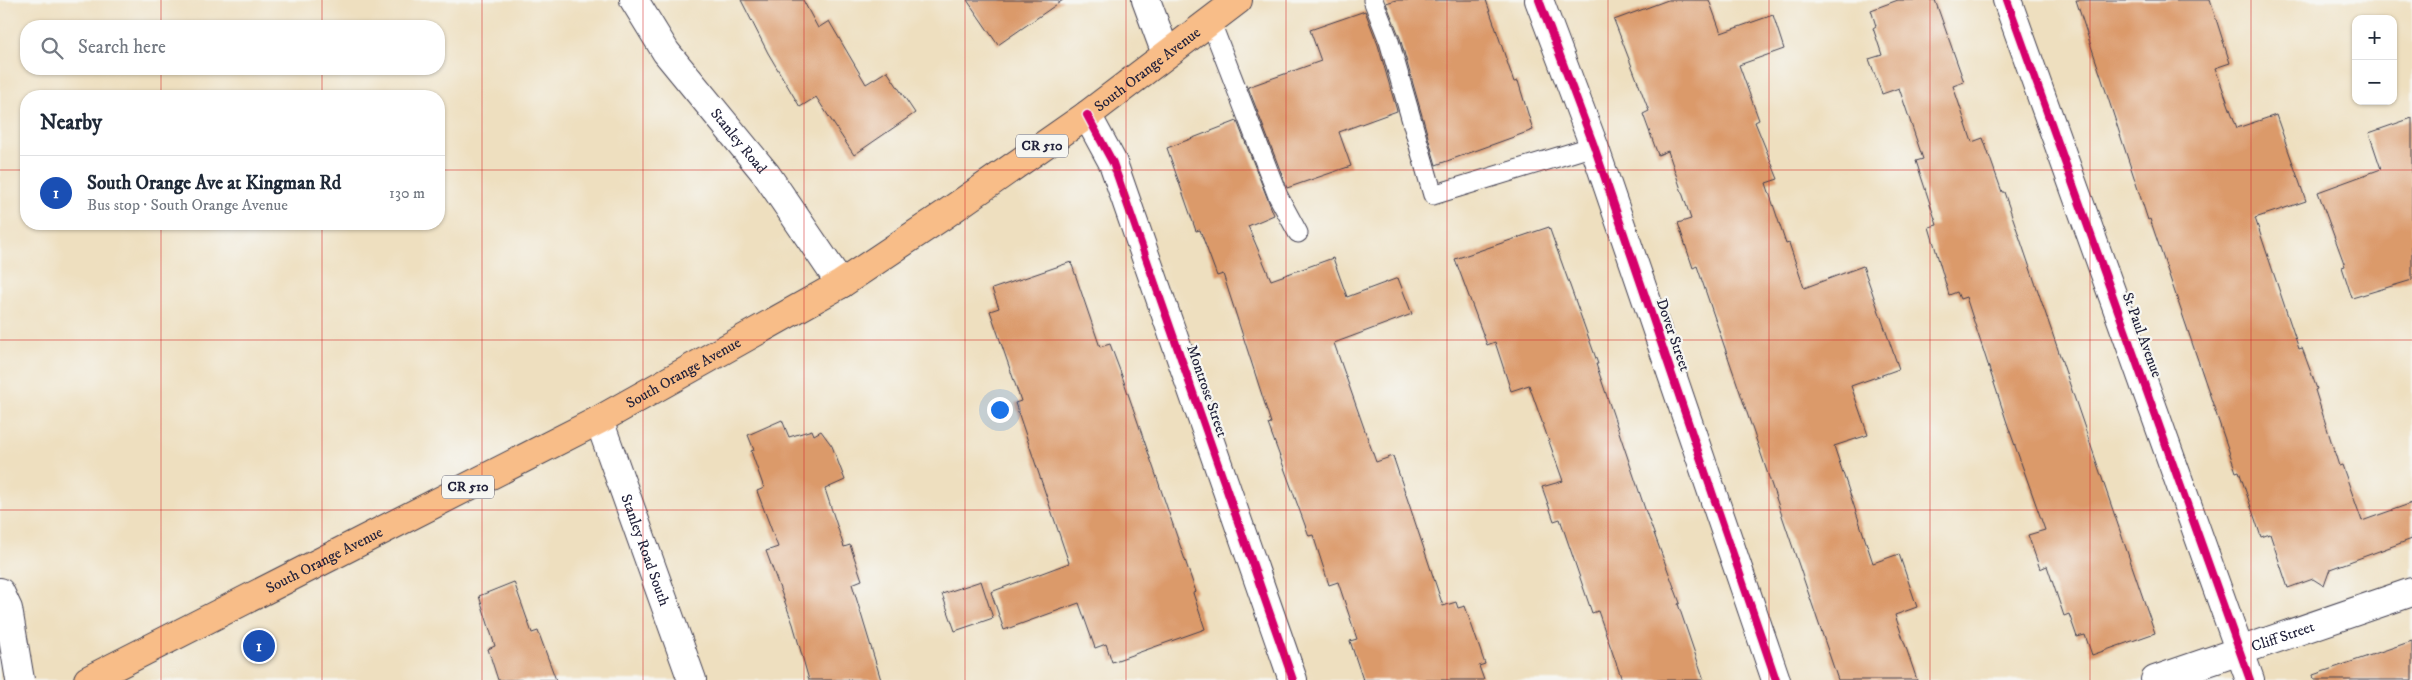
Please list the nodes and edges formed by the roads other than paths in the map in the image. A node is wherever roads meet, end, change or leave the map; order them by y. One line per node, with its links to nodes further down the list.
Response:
1 (634, 0): 12 (street, Stanley Road)
2 (1146, 0): 8 (street)
3 (1238, 0): 7 (main road, South Orange Avenue / CR 510)
4 (1373, 0): 10 (lane)
5 (1539, 0): 10 (street, Dover Street)
6 (2007, 0): 16 (street, St Paul Avenue)
7 (1210, 20): 8 (main road, South Orange Avenue / CR 510); 11 (lane)
8 (1166, 54): 9 (main road, South Orange Avenue / CR 510)
9 (1087, 115): 12 (main road, South Orange Avenue / CR 510); 20 (street, Montrose Street)
10 (1594, 146): 21 (street, Dover Street)
11 (1298, 233)
12 (841, 284): 13 (main road, South Orange Avenue / CR 510)
13 (599, 420): 18 (main road, South Orange Avenue / CR 510); 19 (street, Stanley Road South)
14 (0, 592): 17 (street)
15 (2412, 592): 16 (street, Cliff Street)
16 (2240, 650): 22 (street, Cliff Street); 23 (street, St Paul Avenue)
17 (20, 680)
18 (88, 680)
19 (692, 680)
20 (1293, 680)
21 (1776, 680)
22 (2154, 680)
23 (2250, 680)

